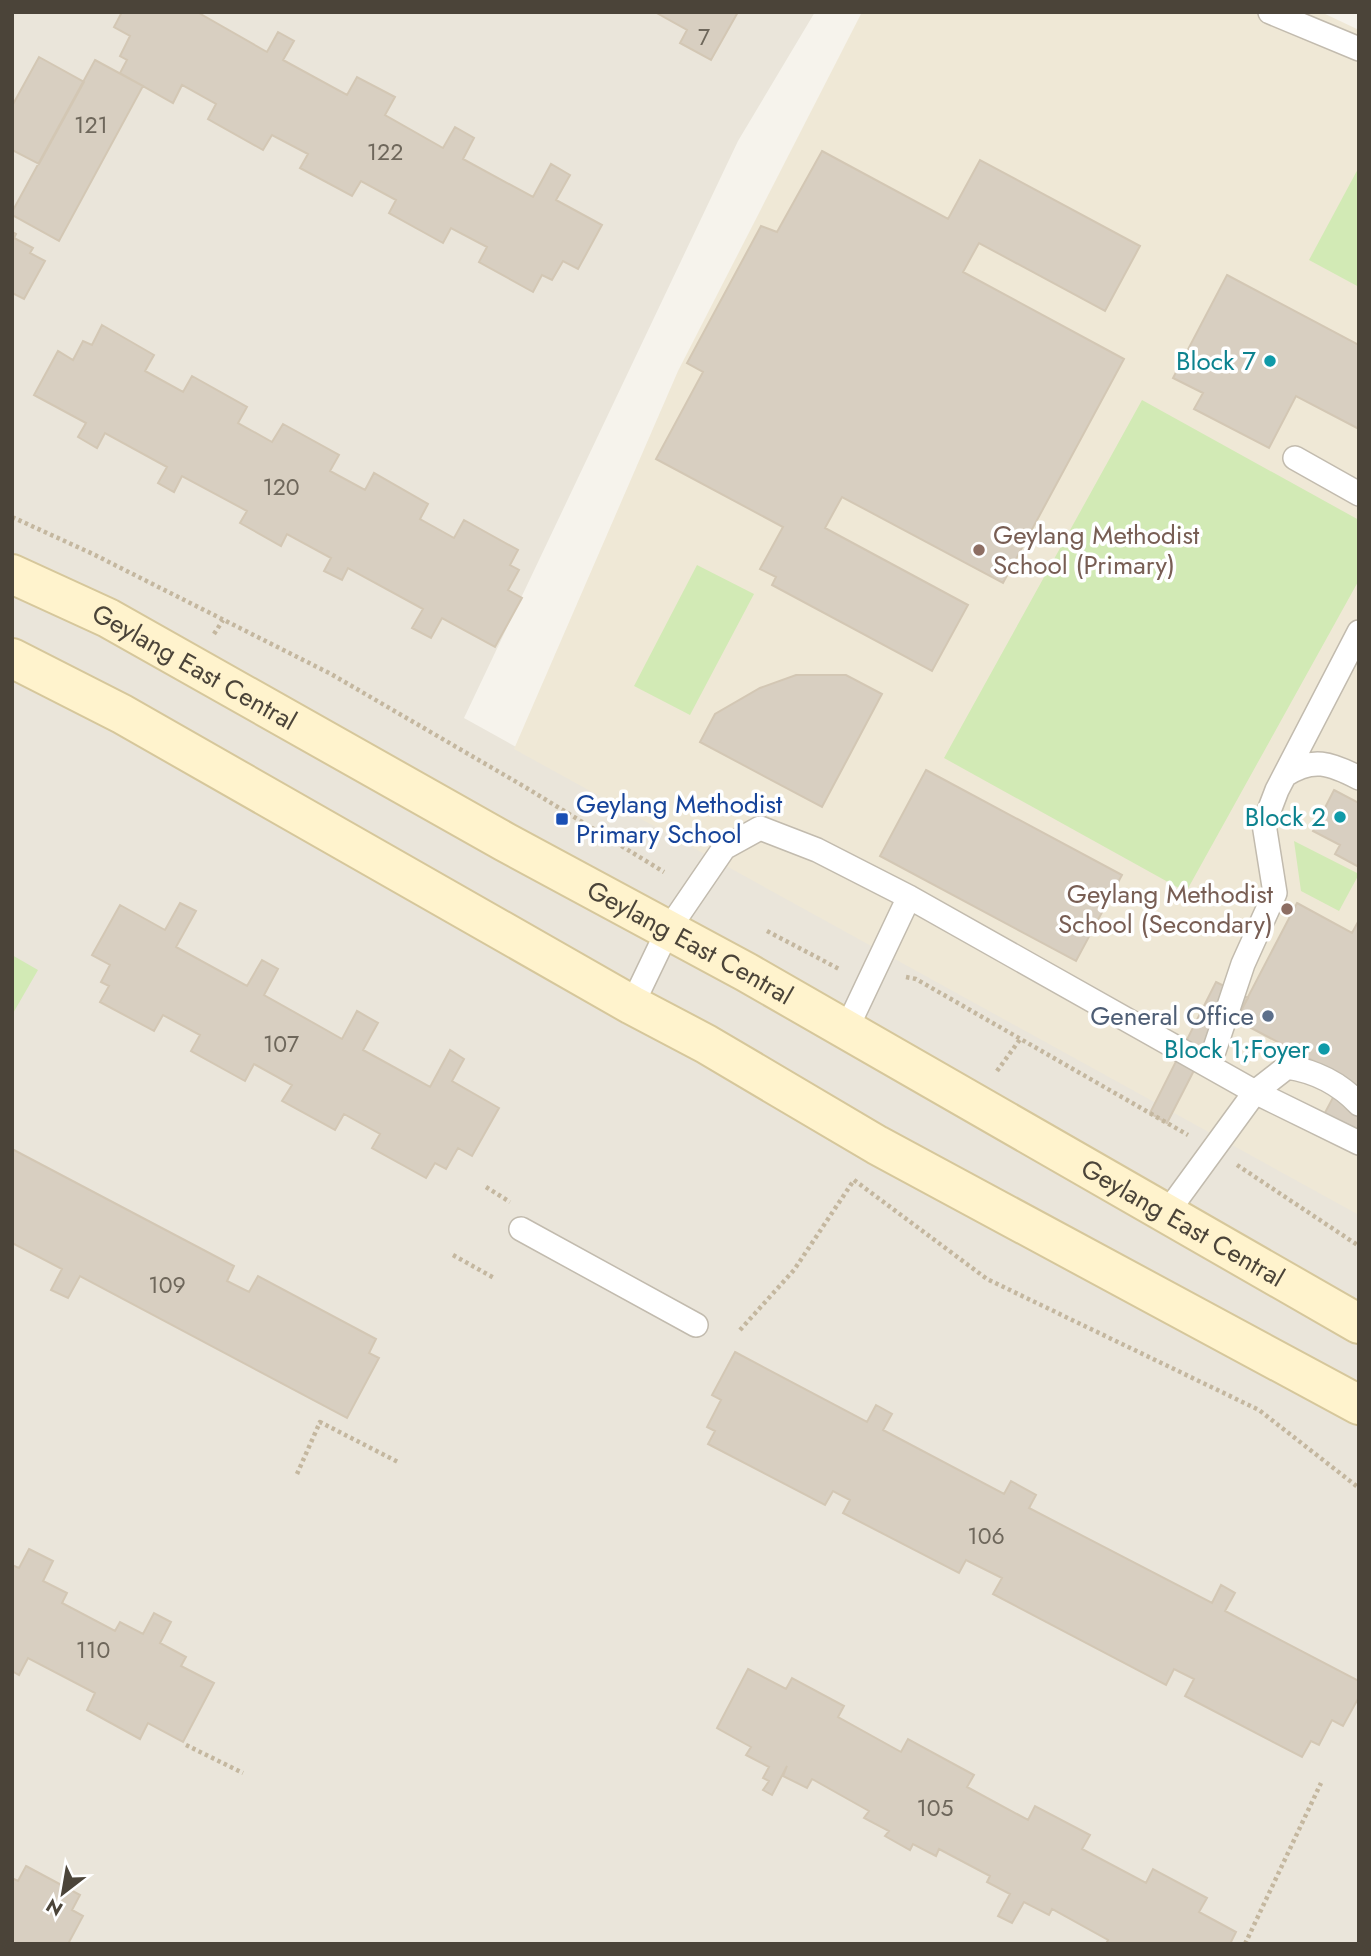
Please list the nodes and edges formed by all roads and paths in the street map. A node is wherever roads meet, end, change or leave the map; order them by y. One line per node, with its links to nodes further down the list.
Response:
1 (1270, 12): 2 (lane)
2 (1359, 49)
3 (1296, 458): 4 (lane)
4 (1359, 494)
5 (12, 517): 12 (path)
6 (12, 574): 14 (main road, Geylang East Central)
7 (1359, 632): 9 (lane)
8 (12, 658): 17 (main road)
9 (1320, 707): 10 (lane); 11 (lane)
10 (1350, 773): 11 (lane)
11 (1285, 775): 19 (lane)
12 (664, 872)
13 (909, 897): 14 (lane); 16 (lane); 19 (lane)
14 (668, 930): 17 (lane); 18 (main road, Geylang East Central)
15 (767, 931): 16 (path)
16 (869, 982): 18 (lane); 23 (path)
17 (632, 1005): 32 (main road)
18 (845, 1030): 24 (main road, Geylang East Central)
19 (1209, 1066): 20 (lane)
20 (1255, 1091): 21 (lane); 22 (lane); 23 (lane)
21 (1359, 1104)
22 (1359, 1143)
23 (1213, 1149): 24 (lane); 26 (path)
24 (1166, 1214): 29 (main road, Geylang East Central)
25 (521, 1229): 30 (lane)
26 (1359, 1246)
27 (453, 1255): 28 (path)
28 (494, 1278)
29 (1359, 1324)
30 (696, 1325)
31 (740, 1330): 35 (path)
32 (1359, 1405)
33 (398, 1462): 34 (path)
34 (298, 1474)
35 (1359, 1488)
36 (186, 1745): 37 (path)
37 (243, 1773)
38 (1321, 1783): 39 (path)
39 (1245, 1944)

